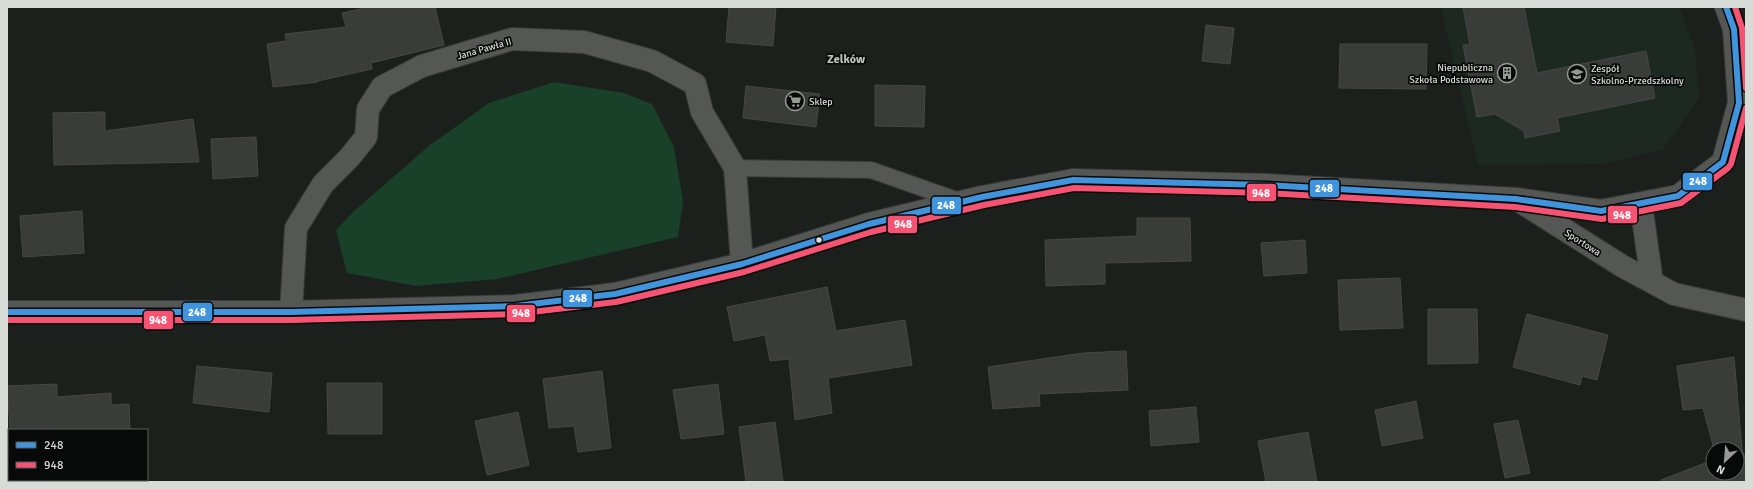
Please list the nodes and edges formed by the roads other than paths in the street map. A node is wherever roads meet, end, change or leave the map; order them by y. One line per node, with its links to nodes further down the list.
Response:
1 (1726, 7): 5 (street)
2 (735, 168): 4 (lane); 6 (street, Jana Pawła II); 10 (street, Jana Pawła II)
3 (1516, 199): 4 (street); 5 (street); 7 (street, Sportowa)
4 (962, 202): 6 (street)
5 (1641, 204): 7 (street)
6 (742, 264): 10 (street)
7 (1652, 282): 8 (street, Sportowa)
8 (1746, 310)
9 (7, 312): 10 (street)
10 (291, 312)

